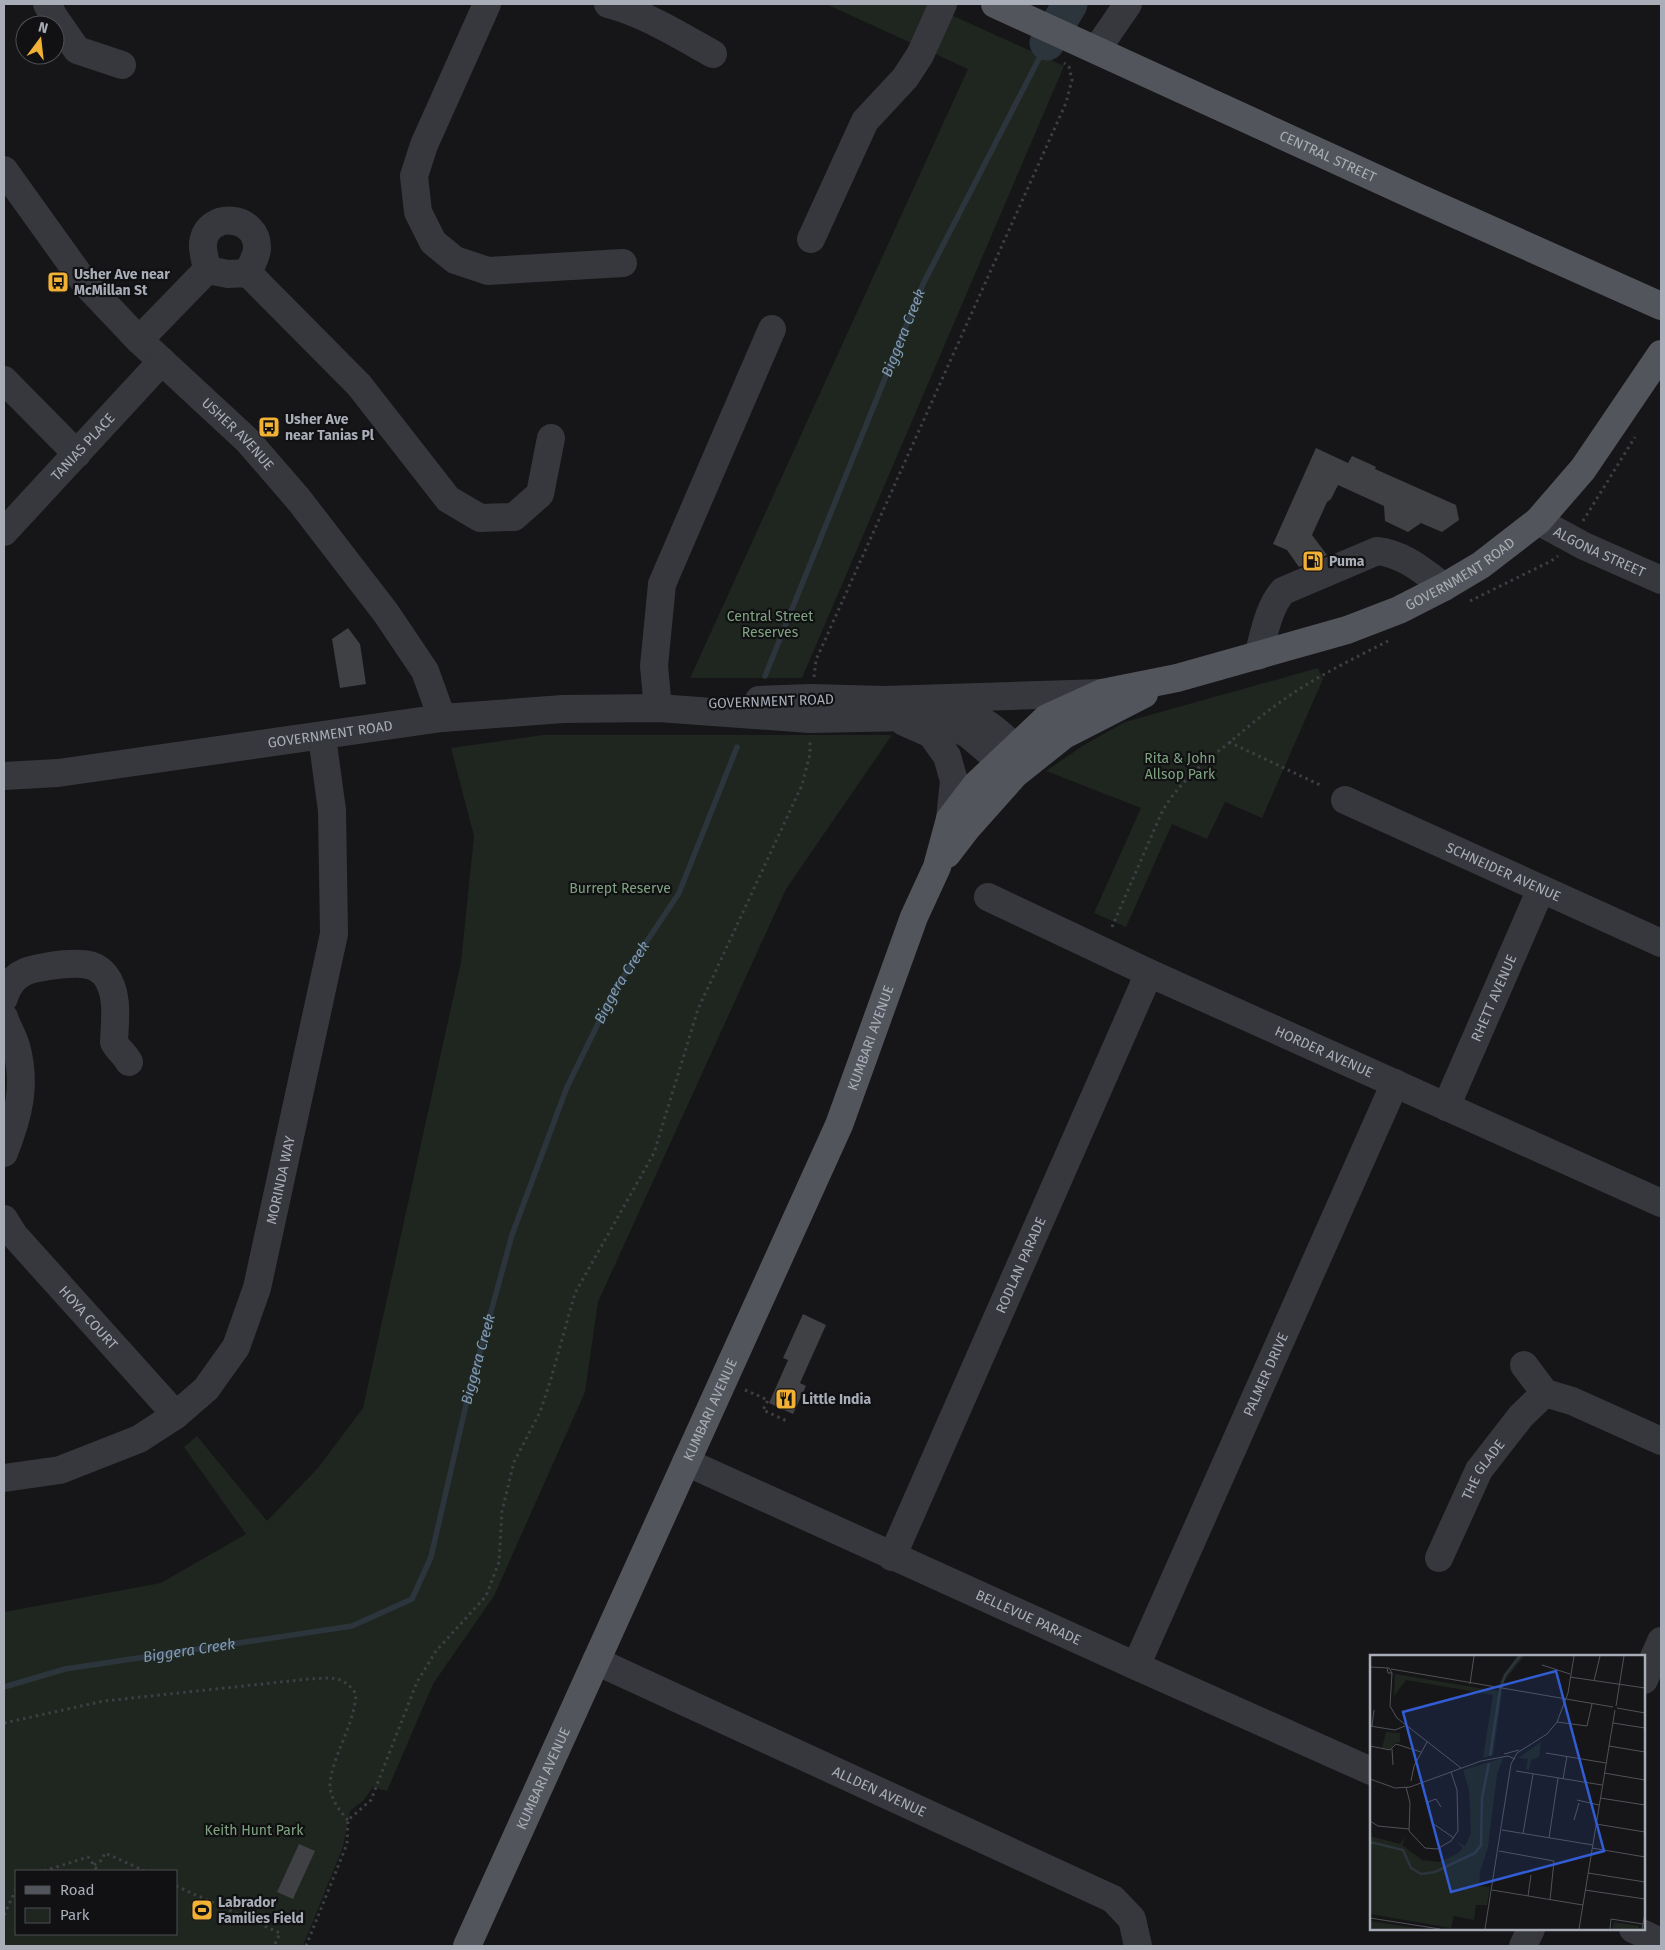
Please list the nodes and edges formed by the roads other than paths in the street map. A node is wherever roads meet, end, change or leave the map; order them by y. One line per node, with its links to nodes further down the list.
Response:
1 (47, 4): 9 (street)
2 (487, 4): 12 (street)
3 (608, 4): 8 (street)
4 (943, 4): 11 (street)
5 (995, 4): 7 (main road, CENTRAL STREET)
6 (1128, 4): 7 (street)
7 (1097, 49): 15 (main road, CENTRAL STREET)
8 (713, 54)
9 (122, 65)
10 (4, 170): 17 (street, USHER AVENUE)
11 (812, 239)
12 (624, 263)
13 (207, 270): 14 (street); 14 (street); 17 (street)
14 (248, 273): 21 (street)
15 (1661, 306)
16 (772, 329): 30 (street)
17 (139, 340): 19 (street, USHER AVENUE)
18 (1661, 354): 23 (main road, GOVERNMENT ROAD)
19 (162, 361): 22 (street, TANIAS PLACE); 32 (street, USHER AVENUE)
20 (4, 380): 22 (street)
21 (551, 438)
22 (77, 454): 24 (street, TANIAS PLACE)
23 (1538, 521): 25 (street, ALGONA STREET); 26 (main road, GOVERNMENT ROAD)
24 (4, 532)
25 (1661, 580)
26 (1444, 587): 27 (main road, GOVERNMENT ROAD); 27 (street)
27 (1258, 656): 28 (main road, GOVERNMENT ROAD)
28 (1177, 678): 29 (main road, GOVERNMENT ROAD); 34 (main road, GOVERNMENT ROAD)
29 (1102, 692): 31 (street, GOVERNMENT ROAD); 34 (main road, GOVERNMENT ROAD)
30 (658, 708): 31 (street, GOVERNMENT ROAD); 32 (street, GOVERNMENT ROAD)
31 (884, 709): 34 (street, GOVERNMENT ROAD); 37 (street, GOVERNMENT ROAD)
32 (442, 718): 33 (street, GOVERNMENT ROAD)
33 (322, 737): 35 (street, GOVERNMENT ROAD); 53 (street, MORINDA WAY)
34 (1015, 761): 37 (main road, KUMBARI AVENUE); 38 (main road, KUMBARI AVENUE)
35 (4, 776)
36 (1345, 800): 39 (street, SCHNEIDER AVENUE)
37 (950, 820): 38 (main road, KUMBARI AVENUE)
38 (937, 867): 55 (main road, KUMBARI AVENUE)
39 (1541, 890): 41 (street, SCHNEIDER AVENUE); 47 (street, RHETT AVENUE)
40 (988, 897): 42 (street, HORDER AVENUE)
41 (1661, 943)
42 (1149, 973): 46 (street, HORDER AVENUE); 57 (street, RODLAN PARADE)
43 (4, 998): 45 (street)
44 (4, 1017): 48 (street)
45 (129, 1062)
46 (1396, 1083): 47 (street, HORDER AVENUE); 61 (street, PALMER DRIVE)
47 (1446, 1107): 49 (street, HORDER AVENUE)
48 (4, 1153)
49 (1661, 1203)
50 (4, 1219): 53 (street, HOYA COURT)
51 (1524, 1365): 52 (street)
52 (1545, 1393): 54 (street); 58 (street, THE GLADE)
53 (176, 1415): 56 (street, MORINDA WAY)
54 (1661, 1441)
55 (686, 1462): 57 (street, BELLEVUE PARADE); 60 (main road, KUMBARI AVENUE)
56 (4, 1478)
57 (892, 1556): 61 (street, BELLEVUE PARADE)
58 (1439, 1558)
59 (1660, 1650): 62 (street)
60 (596, 1661): 67 (main road, KUMBARI AVENUE); 68 (street, ALLDEN AVENUE)
61 (1136, 1666): 63 (street, BELLEVUE PARADE)
62 (1645, 1678)
63 (1370, 1771)
64 (1531, 1930): 69 (street)
65 (1635, 1930): 66 (street)
66 (1661, 1942)
67 (467, 1946)
68 (1138, 1946)
69 (1523, 1946)

